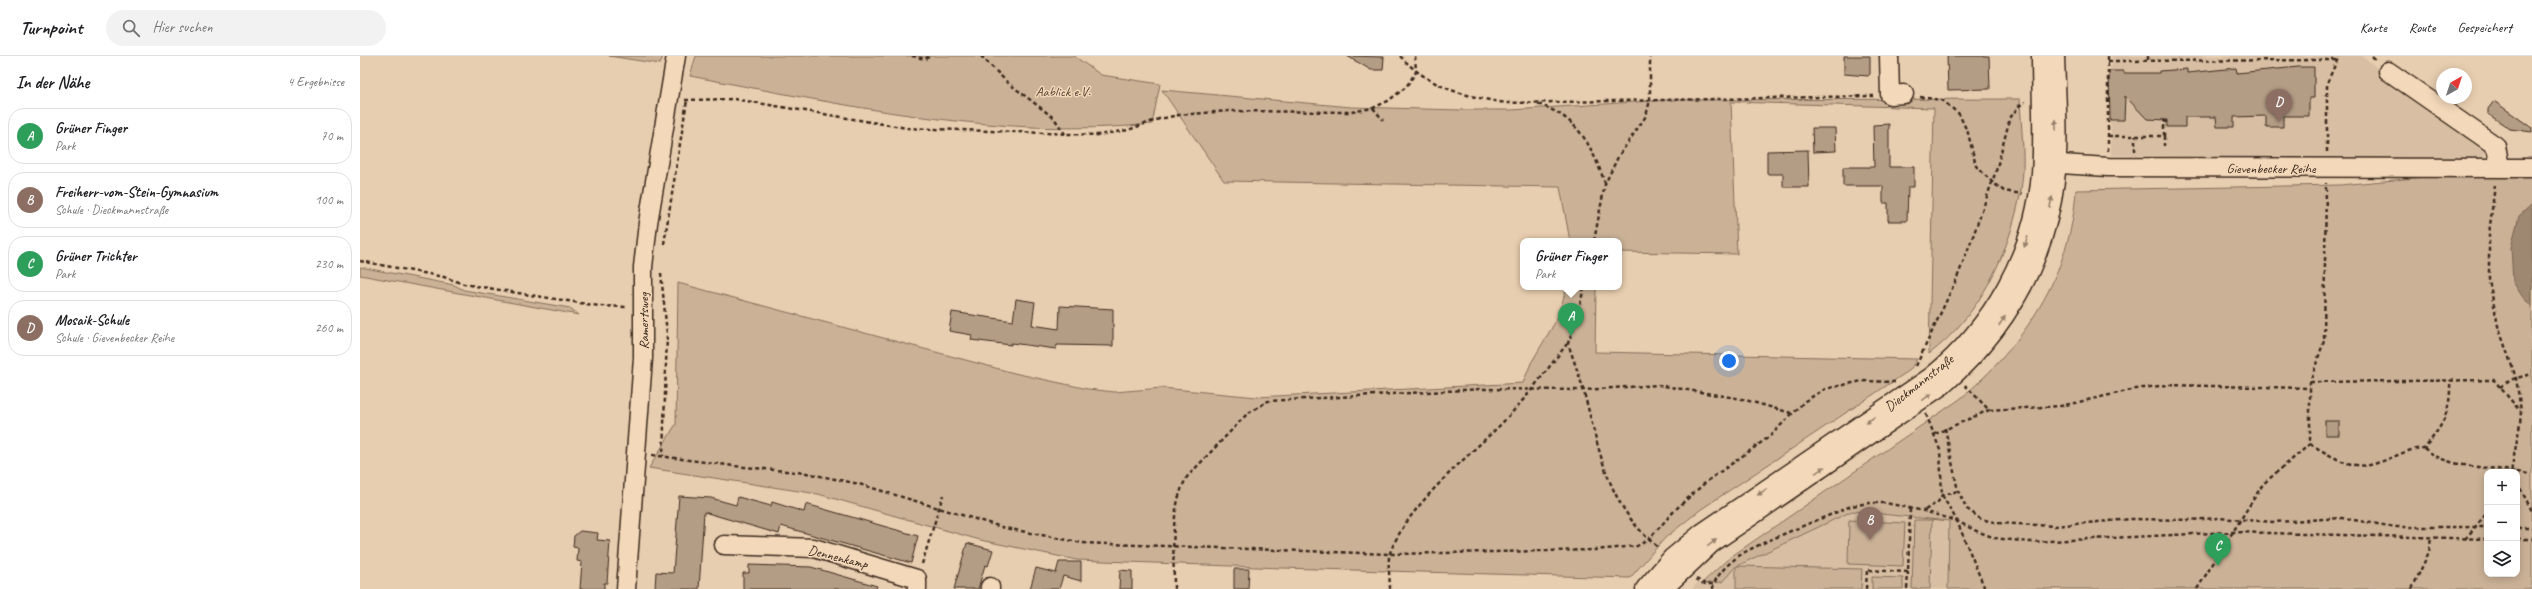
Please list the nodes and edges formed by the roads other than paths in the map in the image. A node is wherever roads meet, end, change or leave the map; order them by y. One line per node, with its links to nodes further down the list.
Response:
1 (676, 56): 12 (street, Ramertsweg)
2 (1890, 56): 6 (street)
3 (2041, 56): 7 (street, Dieckmannstraße)
4 (2055, 56): 7 (street, Dieckmannstraße, one-way to 4)
5 (2388, 71): 8 (street)
6 (1892, 95)
7 (2048, 163): 8 (street, Gievenbecker Reihe); 13 (street, Dieckmannstraße, one-way to 13); 14 (street, Dieckmannstraße, one-way to 7)
8 (2500, 167): 9 (street, Gievenbecker Reihe)
9 (2532, 168)
10 (724, 545): 11 (street, Dennenkamp)
11 (917, 584)
12 (626, 589)
13 (1645, 589)
14 (1663, 589)

